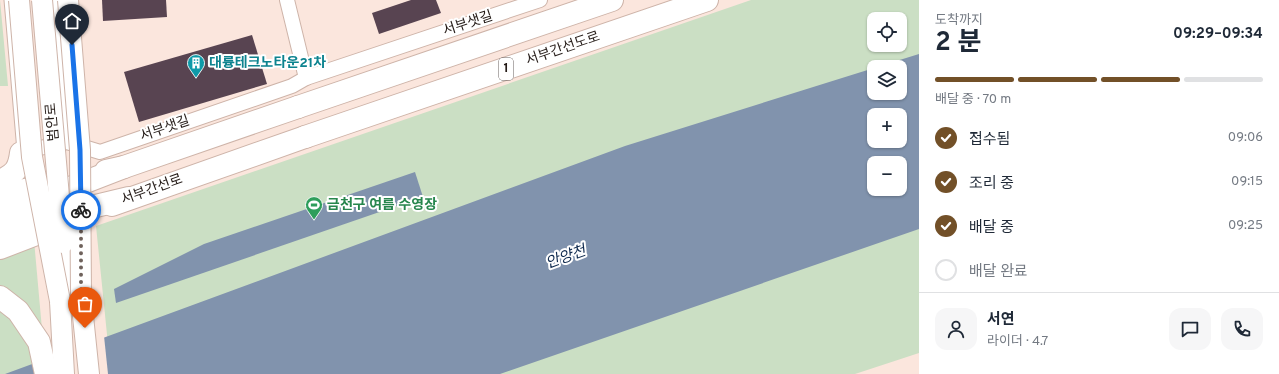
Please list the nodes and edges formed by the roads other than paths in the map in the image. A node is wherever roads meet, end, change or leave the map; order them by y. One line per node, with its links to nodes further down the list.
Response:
1 (8, 0): 14 (lane)
2 (19, 0): 25 (main road, bridge)
3 (42, 0): 21 (main road, 범안로, bridge)
4 (55, 0): 13 (lane)
5 (68, 0): 24 (main road, bridge)
6 (287, 0): 10 (street)
7 (540, 0): 10 (street, 서부샛길)
8 (612, 0): 15 (main road, 1)
9 (707, 0): 12 (main road, 서부간선도로 / 1)
10 (306, 78): 13 (street, 서부샛길)
11 (38, 129): 14 (lane)
12 (305, 137): 18 (main road, 서부간선로 / 1)
13 (67, 142): 14 (street)
14 (30, 151): 16 (main road)
15 (124, 167): 17 (main road, 1); 19 (main road)
16 (0, 180)
17 (0, 198)
18 (129, 198): 20 (main road); 22 (main road, 서부간선로 / 1)
19 (0, 215)
20 (0, 231)
21 (63, 243): 24 (main road, 범안로, bridge); 25 (main road, 범안로, bridge)
22 (0, 248)
23 (0, 297): 26 (main road)
24 (81, 297): 28 (main road, 범안로)
25 (60, 301): 27 (main road, 범안로)
26 (46, 374)
27 (64, 374)
28 (89, 374)

